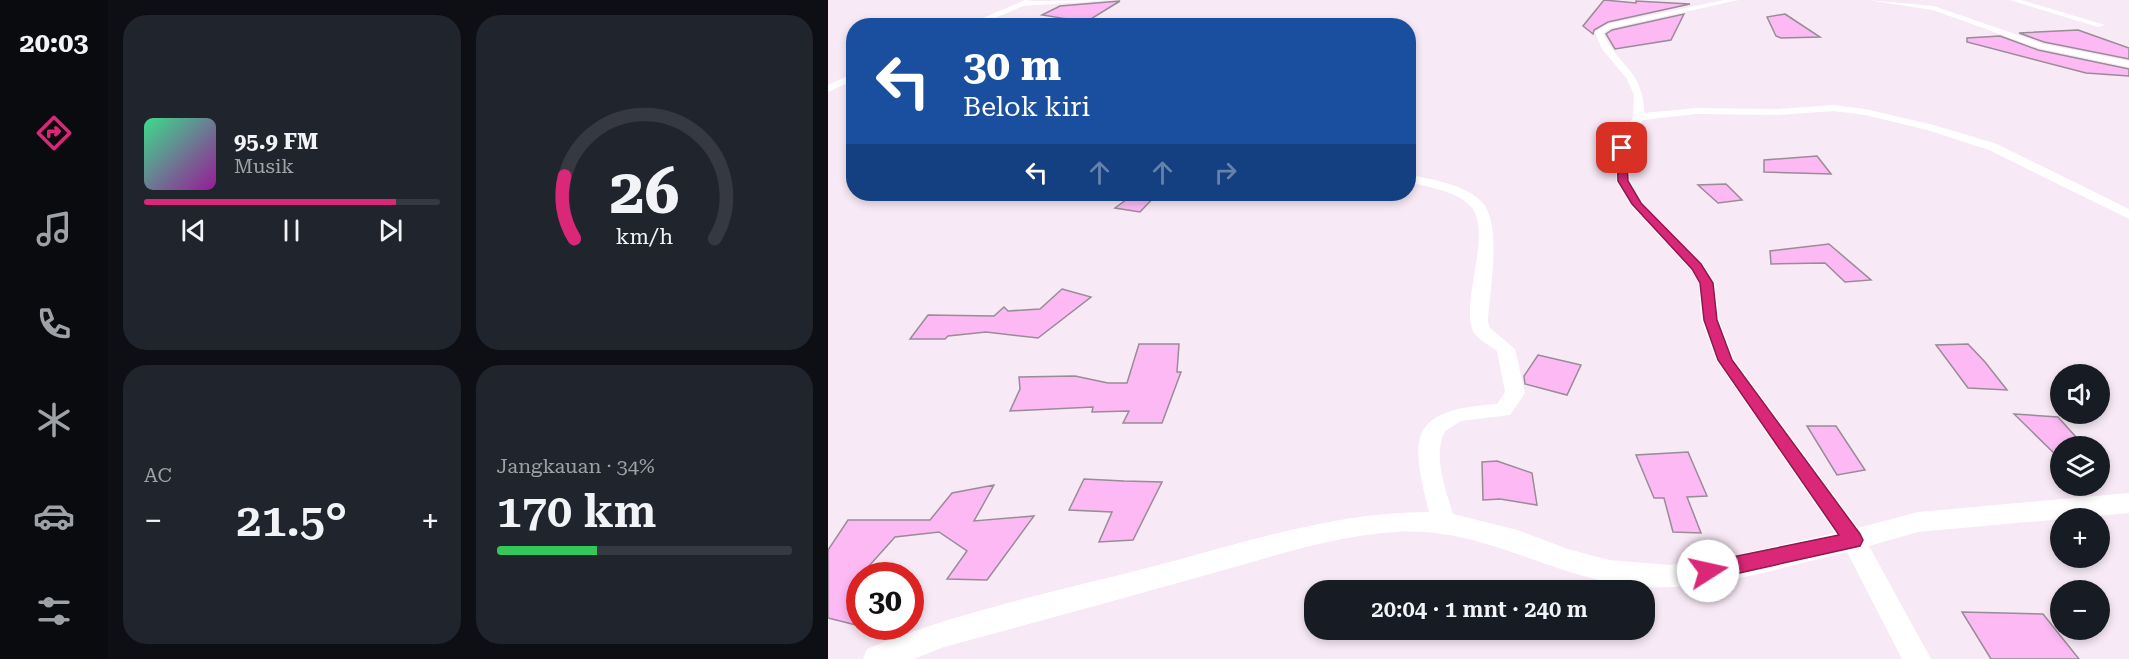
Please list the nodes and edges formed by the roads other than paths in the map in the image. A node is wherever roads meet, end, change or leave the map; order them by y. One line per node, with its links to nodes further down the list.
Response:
1 (1106, 0): 5 (street)
2 (1735, 0): 7 (street)
3 (1870, 0): 6 (street)
4 (2013, 0): 9 (street)
5 (1027, 2): 8 (street)
6 (1915, 2): 10 (street)
7 (1696, 4): 13 (street)
8 (988, 18)
9 (2101, 25)
10 (2129, 64)
11 (846, 80): 12 (street)
12 (828, 89)
13 (1639, 117): 15 (street); 18 (street)
14 (1416, 181): 17 (street)
15 (2129, 215)
16 (2129, 503): 18 (street)
17 (1443, 522): 18 (street); 19 (street)
18 (1854, 540): 20 (street)
19 (877, 659)
20 (1917, 659)

